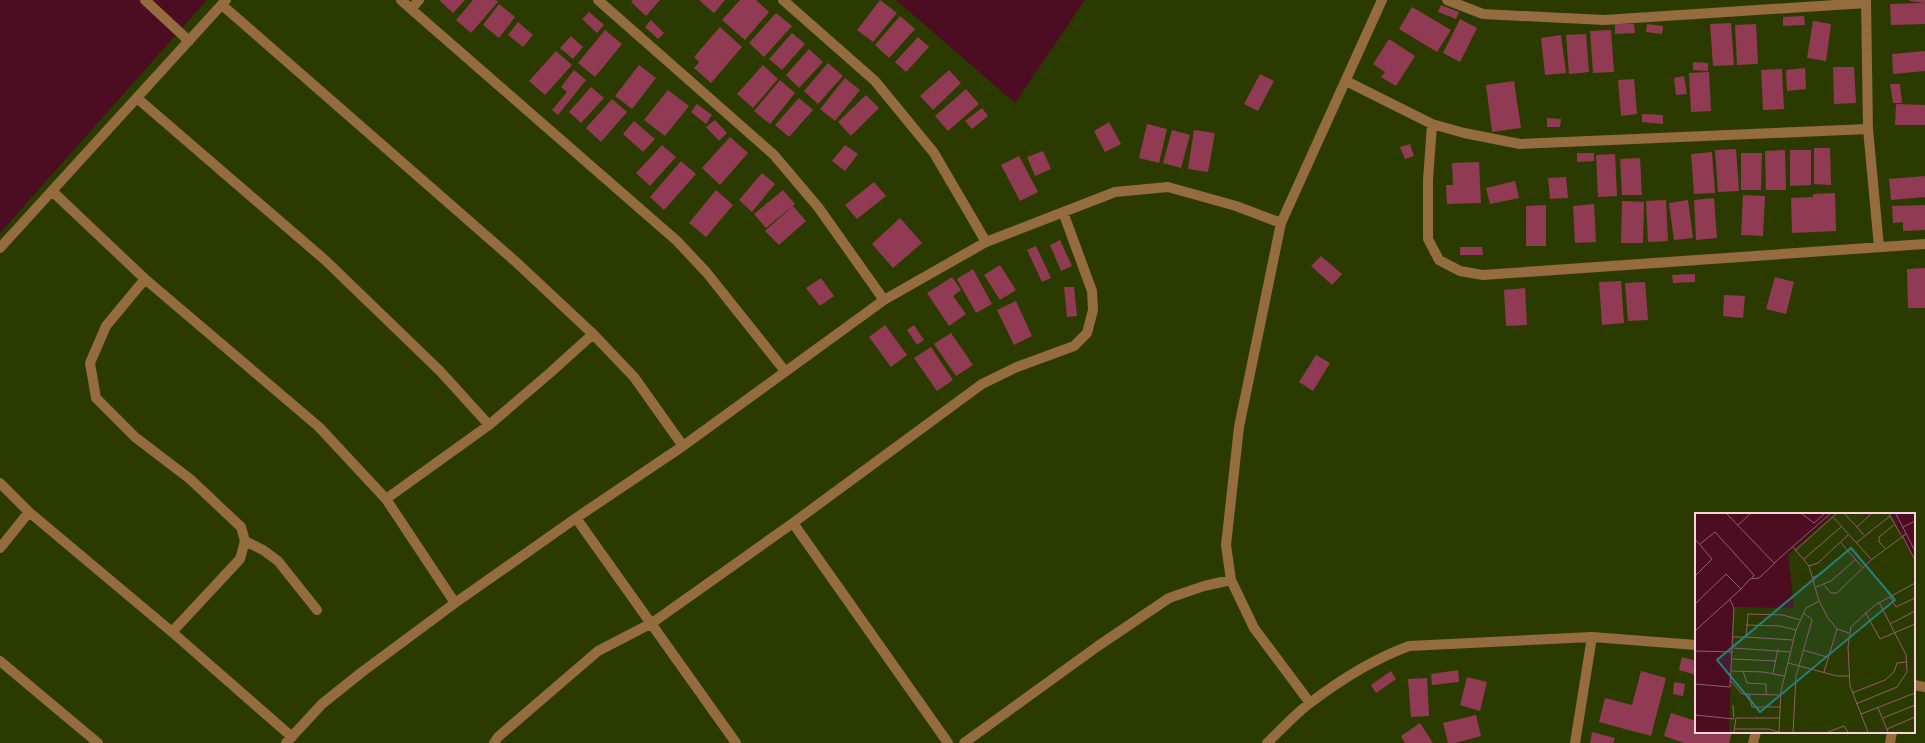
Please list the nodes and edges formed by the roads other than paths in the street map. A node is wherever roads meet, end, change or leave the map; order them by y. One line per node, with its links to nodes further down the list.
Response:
1 (145, 0): 11 (street)
2 (401, 0): 10 (street)
3 (419, 0): 10 (street)
4 (598, 0): 24 (street)
5 (783, 0): 19 (street)
6 (1382, 0): 12 (street)
7 (1447, 0): 9 (street)
8 (224, 2): 11 (street); 25 (street)
9 (1866, 2): 15 (street)
10 (411, 9): 26 (street)
11 (189, 41): 13 (street)
12 (1346, 82): 14 (street); 18 (street)
13 (137, 98): 16 (street); 27 (street)
14 (1432, 124): 15 (street); 21 (street)
15 (1868, 129): 21 (street)
16 (52, 191): 22 (street); 23 (street)
17 (1063, 212): 18 (street); 19 (street); 33 (street)
18 (1281, 223): 36 (street)
19 (986, 242): 24 (street)
20 (1925, 244): 21 (street)
21 (1879, 247)
22 (0, 248)
23 (144, 279): 30 (street); 34 (street)
24 (884, 300): 26 (street)
25 (593, 334): 27 (street); 28 (street)
26 (785, 371): 28 (street)
27 (489, 425): 30 (street)
28 (683, 446): 32 (street)
29 (0, 483): 31 (street)
30 (386, 499): 37 (street)
31 (29, 512): 35 (street); 40 (street)
32 (576, 518): 37 (street); 39 (street)
33 (793, 523): 39 (street); 53 (street)
34 (245, 541): 38 (street); 40 (street)
35 (0, 548)
36 (1231, 580): 46 (street); 54 (street)
37 (455, 603): 49 (street)
38 (317, 610)
39 (652, 623): 51 (street); 52 (street)
40 (172, 632): 49 (street)
41 (1592, 637): 42 (street); 46 (street); 56 (street)
42 (1695, 645)
43 (0, 661): 50 (street)
44 (1915, 685): 45 (street)
45 (1925, 687)
46 (1310, 703): 55 (street)
47 (1756, 733): 57 (street)
48 (1892, 733): 58 (street)
49 (289, 740)
50 (98, 743)
51 (494, 743)
52 (736, 743)
53 (948, 743)
54 (964, 743)
55 (1267, 743)
56 (1575, 743)
57 (1754, 743)
58 (1890, 743)

